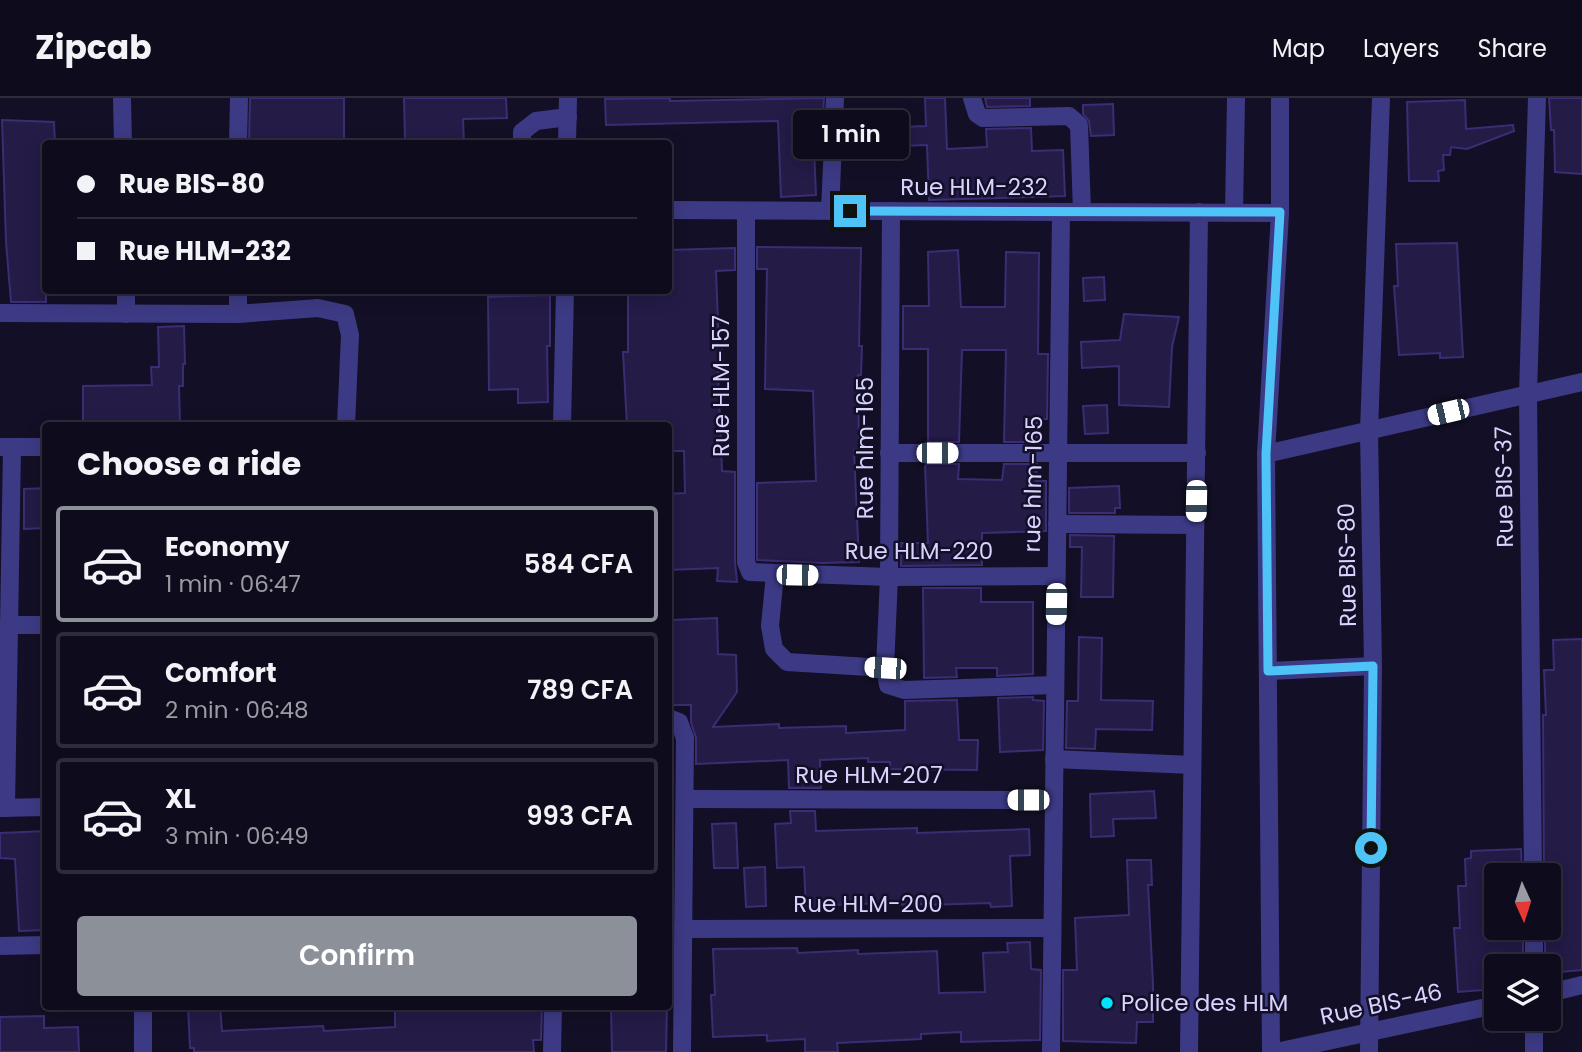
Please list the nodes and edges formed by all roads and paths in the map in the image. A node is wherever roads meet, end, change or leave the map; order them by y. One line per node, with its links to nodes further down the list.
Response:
1 (122, 98): 11 (street)
2 (239, 98): 12 (street)
3 (568, 98): 10 (street)
4 (835, 98): 17 (street)
5 (972, 98): 20 (street)
6 (1236, 98): 22 (street)
7 (1280, 98): 23 (street)
8 (1381, 98): 34 (street, Rue BIS-80)
9 (1537, 98): 31 (street, Rue BIS-37)
10 (568, 117): 13 (street); 14 (street)
11 (123, 140)
12 (238, 140)
13 (522, 140)
14 (568, 140)
15 (672, 210): 16 (street, Rue HLM-232)
16 (746, 211): 17 (street, Rue HLM-232); 43 (street, Rue HLM-157)
17 (830, 211): 18 (street, Rue HLM-232)
18 (891, 211): 19 (street, Rue HLM-232); 37 (street, Rue hlm-165)
19 (1061, 212): 20 (street, Rue HLM-232); 39 (street, rue hlm-165)
20 (1082, 212): 21 (street, Rue HLM-232)
21 (1199, 212): 22 (street, Rue HLM-232); 38 (street)
22 (1234, 212): 23 (street, Rue HLM-232)
23 (1280, 212): 40 (street)
24 (125, 294): 28 (street)
25 (238, 294): 29 (street)
26 (565, 294): 33 (street)
27 (0, 313): 28 (street)
28 (126, 314): 29 (street)
29 (238, 314): 32 (street)
30 (1582, 382): 31 (street)
31 (1528, 394): 34 (street); 62 (street, Rue BIS-37)
32 (346, 422)
33 (562, 422)
34 (1369, 431): 40 (street); 50 (street, Rue BIS-80)
35 (6, 447): 36 (street); 47 (street)
36 (42, 447)
37 (889, 453): 39 (street); 45 (street, Rue hlm-165)
38 (1197, 453): 39 (street); 42 (street)
39 (1058, 454): 41 (street, rue hlm-165)
40 (1266, 454): 51 (street)
41 (1057, 524): 42 (street); 46 (street, rue hlm-165)
42 (1195, 525): 57 (street)
43 (746, 562): 44 (street, Rue HLM-220)
44 (775, 574): 45 (street, Rue HLM-220); 52 (street)
45 (889, 576): 46 (street, Rue HLM-220); 52 (street, Rue hlm-165)
46 (1056, 576): 53 (street, rue hlm-165)
47 (5, 584): 48 (street)
48 (9, 625): 49 (street); 54 (street)
49 (42, 625)
50 (1373, 666): 51 (street); 72 (street, Rue BIS-80)
51 (1268, 671): 79 (street)
52 (886, 677): 53 (street)
53 (1055, 685): 56 (street, rue hlm-165)
54 (4, 695): 61 (street)
55 (674, 720): 58 (street)
56 (1054, 759): 57 (street); 59 (street, rue hlm-165)
57 (1192, 765): 78 (street)
58 (685, 799): 59 (street, Rue HLM-207); 64 (street)
59 (1054, 800): 63 (street, rue hlm-165)
60 (42, 807): 61 (street)
61 (3, 808)
62 (1533, 863)
63 (1052, 928): 64 (street, Rue HLM-200); 77 (street, rue hlm-165)
64 (683, 929): 76 (street)
65 (42, 945): 66 (street)
66 (0, 946)
67 (1582, 985): 68 (street)
68 (1561, 990)
69 (1484, 1007): 72 (street, Rue BIS-46)
70 (143, 1010): 74 (street)
71 (553, 1010): 75 (street)
72 (1370, 1030): 79 (street, Rue BIS-46); 80 (street, Rue BIS-80)
73 (1534, 1031): 81 (street)
74 (143, 1052)
75 (552, 1052)
76 (682, 1052)
77 (1051, 1052)
78 (1189, 1052)
79 (1274, 1052)
80 (1368, 1052)
81 (1534, 1052)

